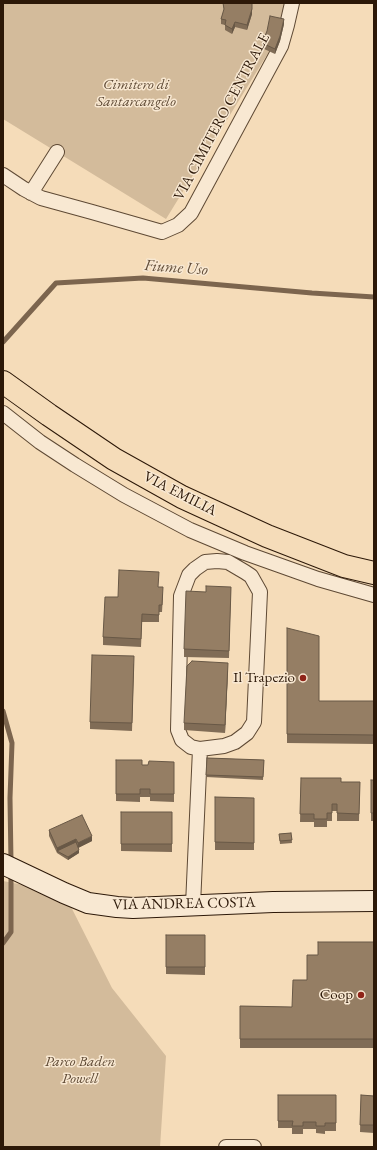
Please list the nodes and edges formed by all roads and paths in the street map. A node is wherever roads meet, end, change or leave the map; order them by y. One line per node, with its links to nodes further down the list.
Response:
1 (292, 3): 4 (street, VIA CIMITERO CENTRALE)
2 (57, 152): 4 (street)
3 (3, 175): 4 (street, VIA CIMITERO CENTRALE)
4 (27, 191)
5 (3, 382): 7 (main road, VIA EMILIA)
6 (3, 413): 8 (street)
7 (374, 574)
8 (374, 595)
9 (200, 749): 9 (street); 12 (street)
10 (3, 864): 12 (street, VIA ANDREA COSTA)
11 (374, 901): 12 (street, VIA ANDREA COSTA)
12 (193, 905)
13 (226, 1147): 14 (street)
14 (254, 1147)

